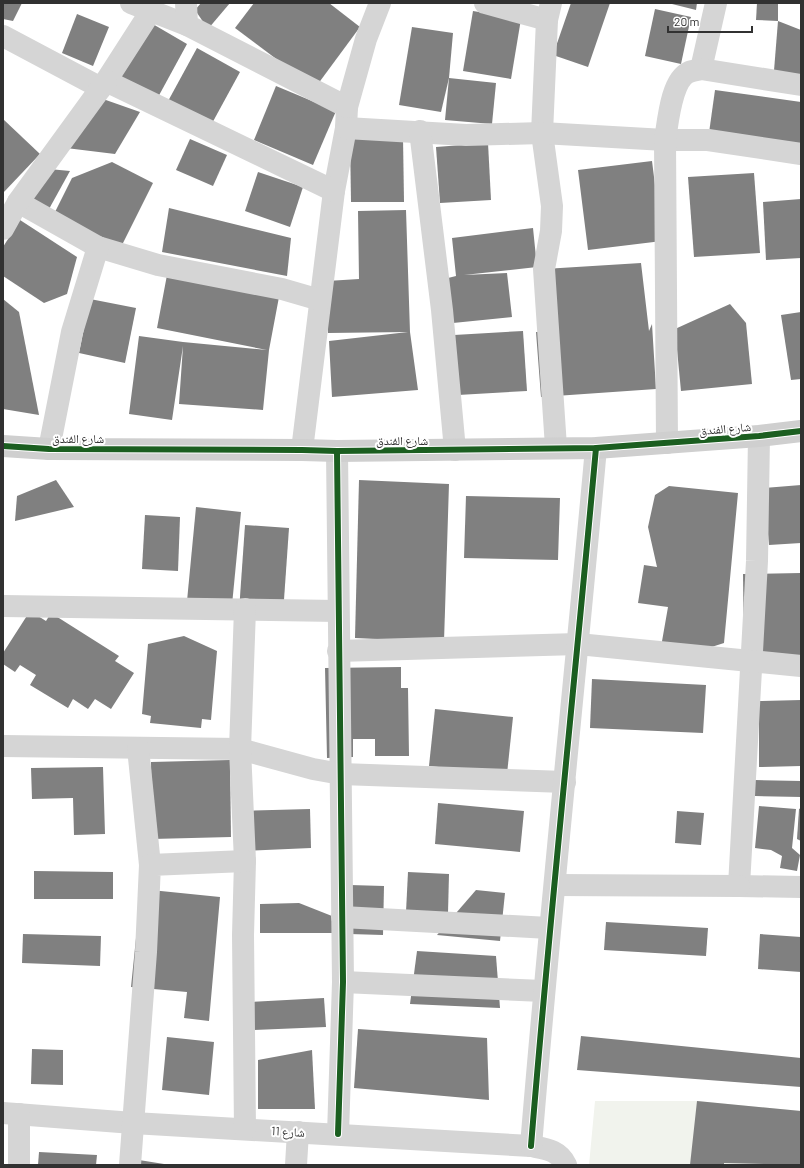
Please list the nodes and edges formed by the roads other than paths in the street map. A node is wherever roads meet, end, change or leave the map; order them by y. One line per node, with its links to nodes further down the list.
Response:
1 (186, 3): 7 (street)
2 (379, 3): 12 (street)
3 (485, 3): 6 (street)
4 (716, 3): 9 (street)
5 (141, 7): 7 (street); 10 (street)
6 (549, 11): 14 (street)
7 (187, 25): 12 (street)
8 (3, 36): 10 (street)
9 (701, 69): 11 (street); 15 (street)
10 (103, 84): 17 (street); 18 (street)
11 (801, 85)
12 (347, 118): 13 (street); 17 (street)
13 (420, 131): 14 (street); 30 (street)
14 (542, 133): 15 (street); 26 (street)
15 (665, 140): 16 (street); 24 (street)
16 (801, 154)
17 (334, 191): 21 (street)
18 (18, 202): 19 (street); 20 (street)
19 (3, 227)
20 (98, 247): 21 (street); 28 (street)
21 (320, 300): 29 (street)
22 (801, 431): 23 (street, شارع الفندق)
23 (758, 436): 24 (street, شارع الفندق); 37 (street)
24 (667, 443): 27 (street, شارع الفندق)
25 (3, 446): 28 (street, شارع الفندق)
26 (556, 447): 27 (street, شارع الفندق); 30 (street, شارع الفندق)
27 (596, 448): 35 (street)
28 (49, 449): 29 (street, شارع الفندق)
29 (302, 450): 31 (street, شارع الفندق)
30 (455, 450): 31 (street, شارع الفندق)
31 (336, 451): 34 (street)
32 (3, 606): 33 (street)
33 (245, 609): 34 (street); 41 (street)
34 (338, 611): 36 (street)
35 (578, 644): 36 (street); 37 (street); 43 (street)
36 (338, 650): 42 (street)
37 (752, 662): 38 (street); 47 (street)
38 (801, 666)
39 (3, 746): 40 (street)
40 (138, 748): 41 (street); 45 (street)
41 (240, 749): 42 (street); 44 (street)
42 (340, 774): 43 (street); 49 (street)
43 (565, 782): 46 (street)
44 (245, 861): 45 (street); 55 (street)
45 (150, 865): 54 (street)
46 (555, 885): 47 (street); 50 (street)
47 (739, 886): 48 (street)
48 (801, 886)
49 (342, 917): 50 (street); 51 (street)
50 (549, 928): 52 (street)
51 (343, 982): 52 (street); 57 (street)
52 (543, 991): 58 (street)
53 (11, 1114): 54 (street, شارع 11); 59 (street)
54 (133, 1123): 55 (street, شارع 11); 60 (street)
55 (245, 1129): 56 (street, شارع 11)
56 (298, 1132): 57 (street, شارع 11); 61 (street)
57 (338, 1134): 58 (street, شارع 11)
58 (531, 1146): 62 (street, شارع 11)
59 (19, 1165)
60 (130, 1165)
61 (296, 1165)
62 (566, 1165)

